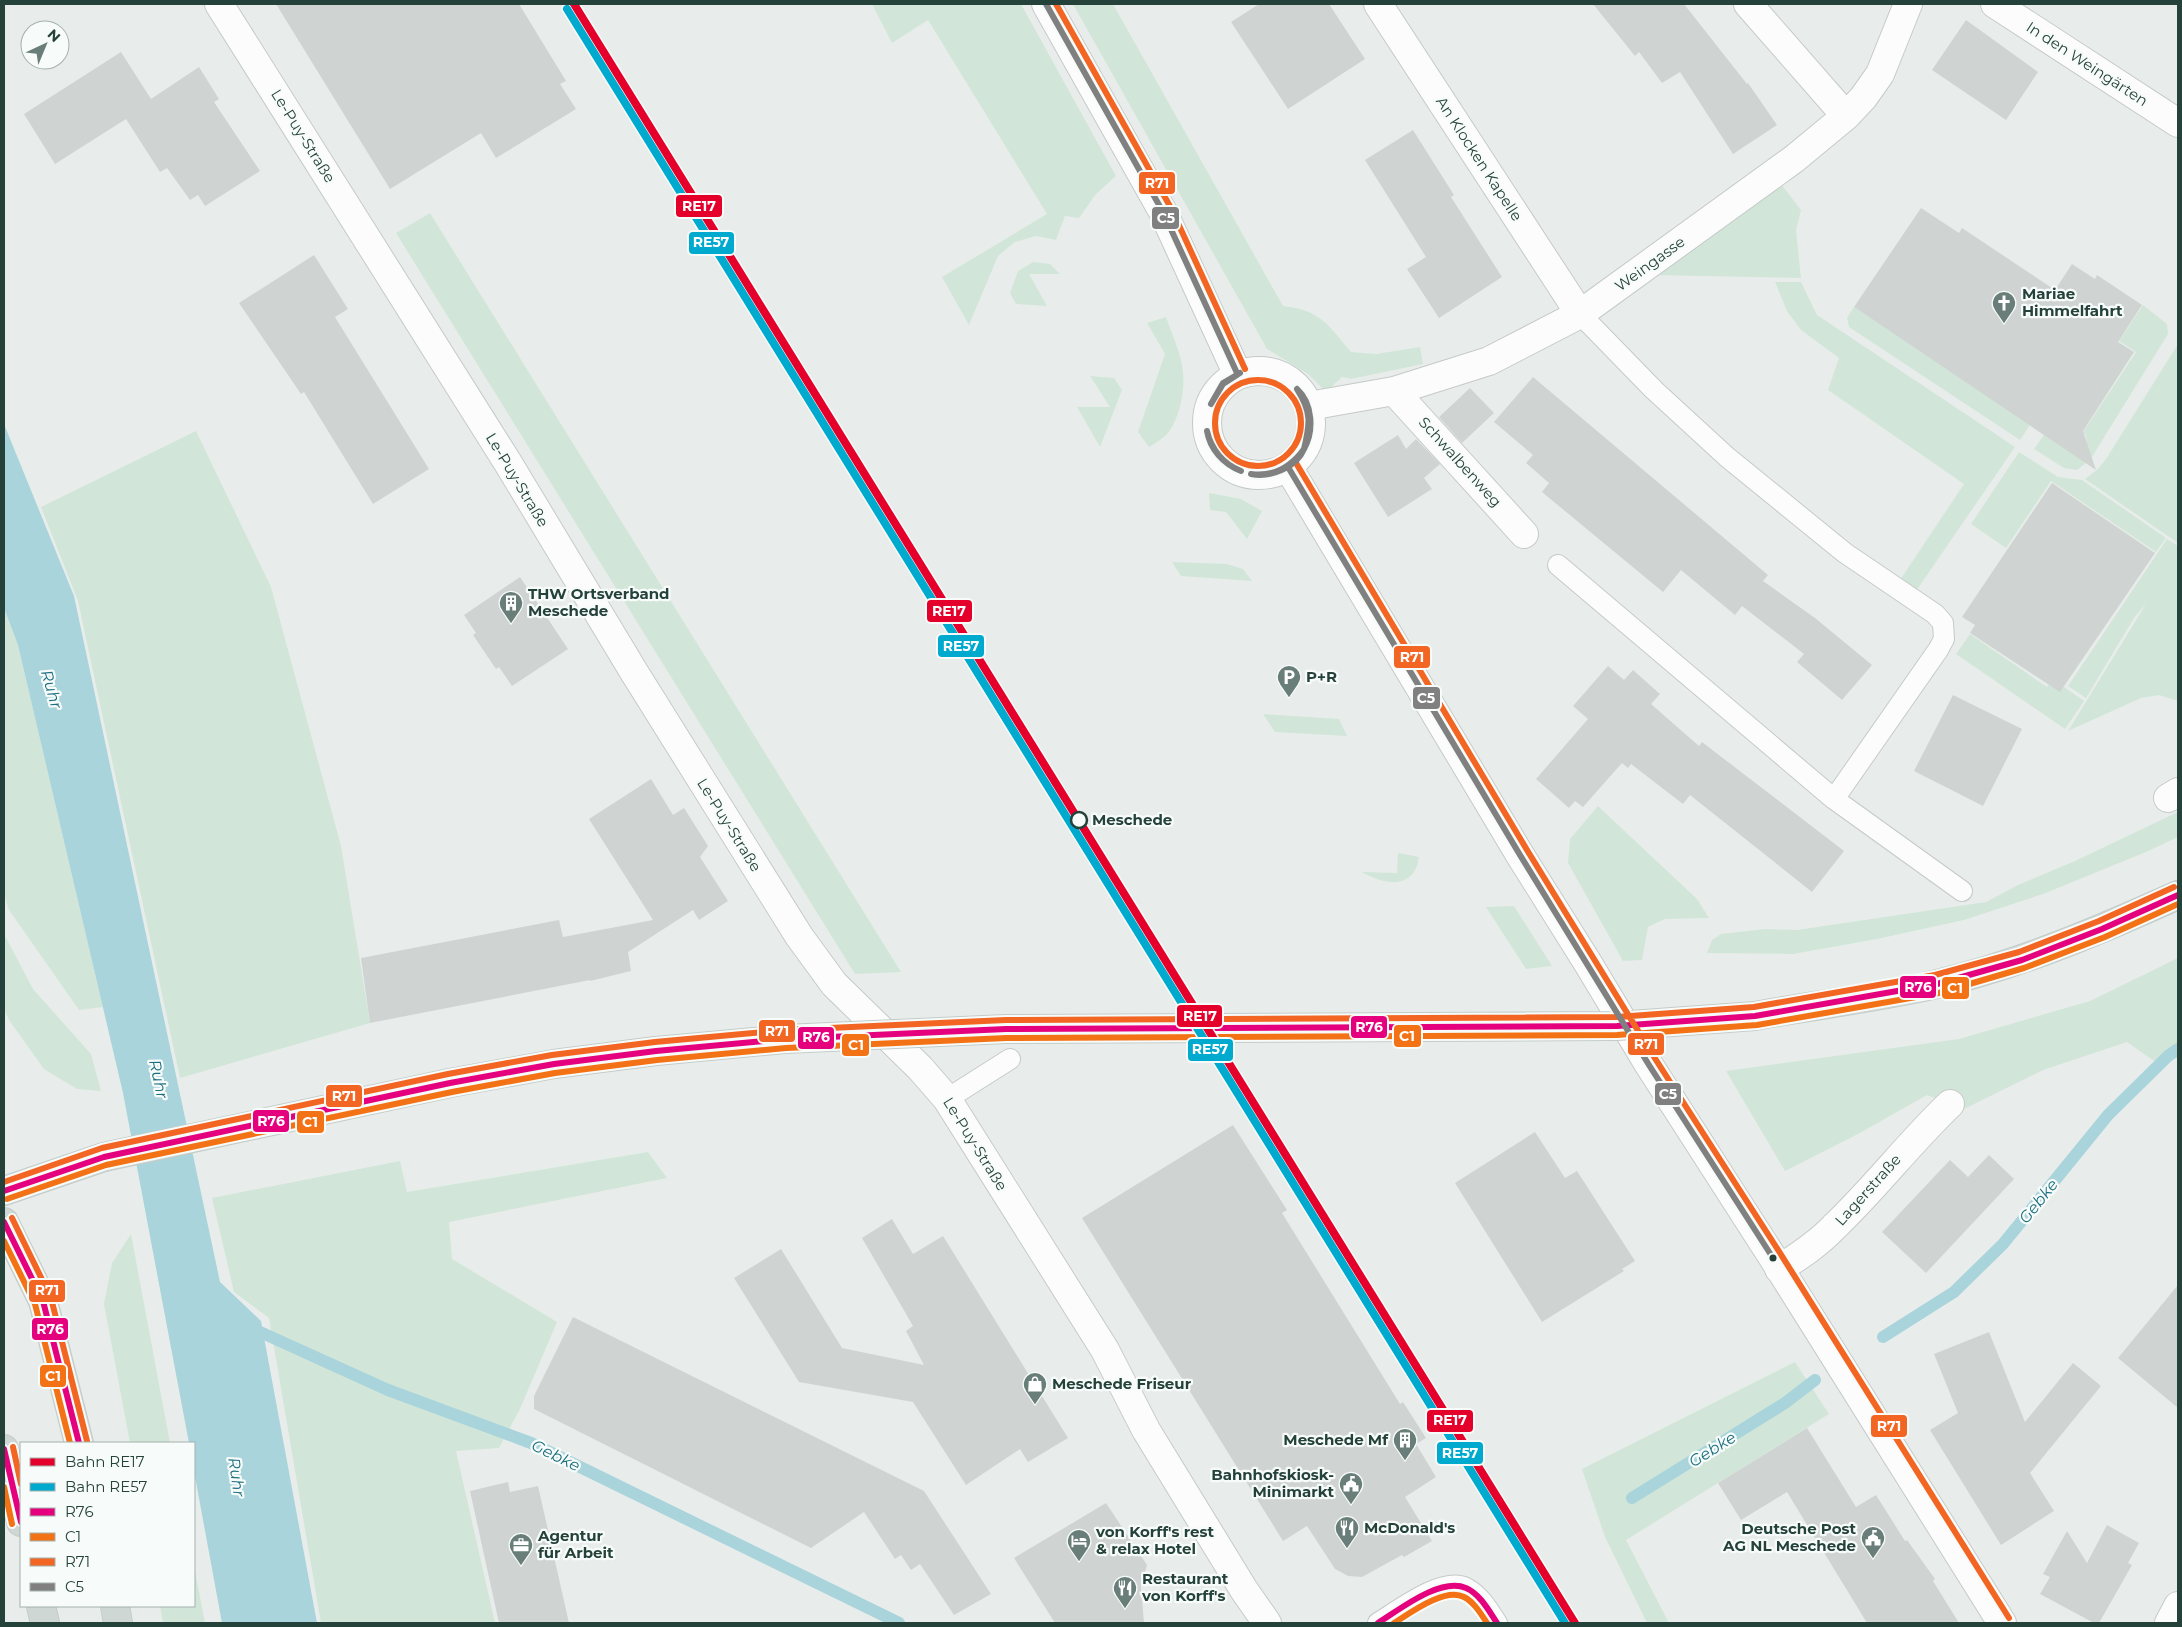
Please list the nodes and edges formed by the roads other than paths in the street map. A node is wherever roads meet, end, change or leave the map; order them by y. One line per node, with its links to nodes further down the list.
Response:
1 (219, 4): 20 (street, Le-Puy-Straße)
2 (1046, 4): 10 (street)
3 (1378, 4): 9 (street, An Klocken Kapelle)
4 (1748, 4): 7 (street)
5 (1908, 4): 7 (street, Weingasse)
6 (1995, 4): 8 (street, In den Weingärten)
7 (1846, 116): 9 (street, Weingasse)
8 (2178, 123)
9 (1580, 314): 11 (street, Weingasse); 16 (lane)
10 (1237, 373): 12 (street); 13 (street)
11 (1394, 391): 12 (street, Weingasse); 14 (street, Schwalbenweg)
12 (1309, 406): 13 (street)
13 (1288, 467): 24 (street)
14 (1524, 534)
15 (1558, 566): 16 (lane)
16 (1834, 799): 17 (lane)
17 (1962, 891)
18 (2178, 895): 22 (main road, bridge)
19 (1010, 1059): 20 (lane)
20 (947, 1099): 33 (street, Le-Puy-Straße)
21 (1950, 1104): 24 (street, Lagerstraße)
22 (4, 1191)
23 (4, 1222): 25 (main road)
24 (1779, 1270): 36 (street)
25 (79, 1442)
26 (4, 1449): 27 (main road)
27 (20, 1518)
28 (2178, 1606): 37 (street)
29 (41, 1607): 31 (main road)
30 (115, 1607): 32 (main road)
31 (45, 1623)
32 (118, 1623)
33 (1267, 1623)
34 (1378, 1623): 35 (lane)
35 (1497, 1623)
36 (2002, 1623)
37 (2169, 1623)

